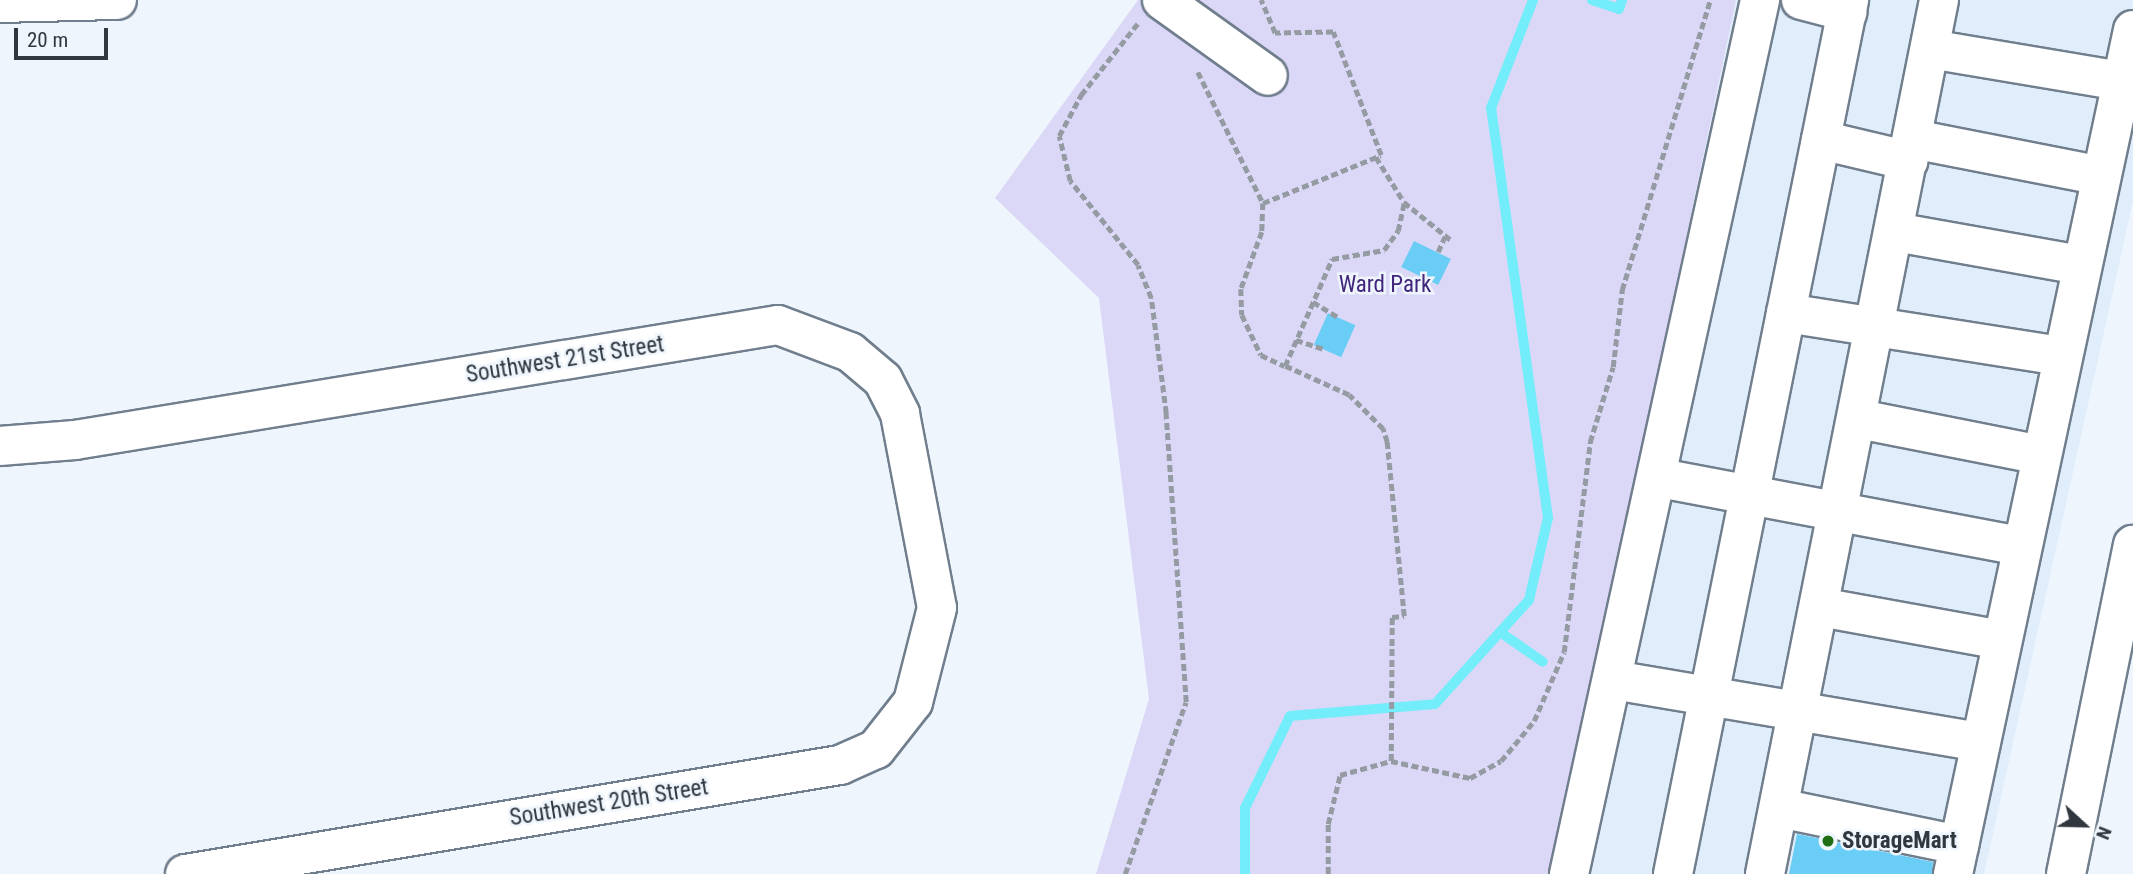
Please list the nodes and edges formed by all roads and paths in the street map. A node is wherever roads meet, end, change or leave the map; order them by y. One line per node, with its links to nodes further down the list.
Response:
1 (117, 0): 6 (street)
2 (1710, 0): 47 (path)
3 (1760, 0): 35 (street)
4 (1801, 0): 7 (street)
5 (1940, 0): 10 (street)
6 (0, 3)
7 (1848, 6): 13 (street)
8 (1151, 11): 11 (street); 51 (path)
9 (2133, 30): 12 (street)
10 (1930, 49): 12 (street); 14 (street)
11 (1268, 76)
12 (2122, 81): 16 (street)
13 (1821, 140): 14 (street); 25 (street)
14 (1911, 150): 16 (street); 19 (street)
15 (1376, 157): 17 (path)
16 (2101, 176): 23 (street)
17 (1404, 202): 20 (path); 24 (path)
18 (1264, 203): 31 (path)
19 (1895, 232): 23 (street); 27 (street)
20 (1445, 236): 21 (path); 22 (path)
21 (1451, 240)
22 (1438, 252)
23 (2081, 265): 30 (street)
24 (1313, 302): 26 (path); 28 (path)
25 (1786, 313): 27 (street); 36 (street)
26 (1338, 317)
27 (1875, 328): 30 (street); 32 (street)
28 (1296, 340): 29 (path); 31 (path)
29 (1324, 349)
30 (2061, 356): 34 (street)
31 (1285, 366): 47 (path)
32 (1859, 419): 34 (street); 37 (street)
33 (0, 446): 41 (street, Southwest 21st Street)
34 (2040, 455): 39 (street)
35 (1660, 478): 36 (street); 43 (street)
36 (1749, 496): 37 (street); 44 (street)
37 (1838, 514): 39 (street); 40 (street)
38 (2133, 545): 56 (street)
39 (2021, 546): 42 (street)
40 (1820, 607): 42 (street); 45 (street)
41 (937, 608): 50 (street, Southwest 20th Street)
42 (2002, 640): 46 (street)
43 (1613, 680): 44 (street); 53 (street)
44 (1709, 695): 45 (street); 54 (street)
45 (1799, 709): 46 (street); 48 (street)
46 (1981, 742): 49 (street)
47 (1391, 761): 52 (path)
48 (1779, 808): 49 (street); 55 (street)
49 (1956, 860)
50 (185, 874)
51 (1125, 874)
52 (1328, 874)
53 (1569, 874)
54 (1673, 874)
55 (1765, 874)
56 (2066, 874)

